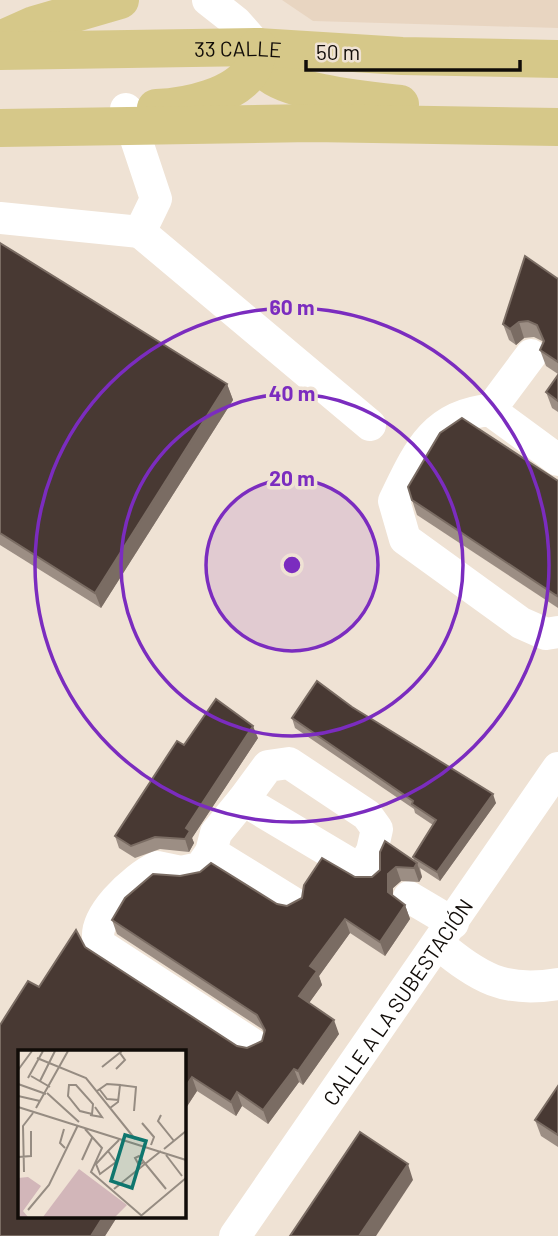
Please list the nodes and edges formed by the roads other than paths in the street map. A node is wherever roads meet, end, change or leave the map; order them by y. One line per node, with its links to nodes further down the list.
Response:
1 (120, 0): 3 (main road)
2 (208, 0): 5 (street)
3 (37, 12): 4 (main road)
4 (0, 40)
5 (258, 47): 6 (main road, 33 CALLE); 7 (main road, 33 CALLE); 9 (main road); 10 (main road)
6 (0, 51)
7 (558, 59)
8 (0, 112): 9 (main road)
9 (129, 118): 10 (main road); 11 (main road); 13 (street)
10 (555, 127)
11 (0, 128)
12 (0, 218): 13 (street)
13 (140, 232): 16 (street)
14 (531, 355): 15 (street)
15 (490, 410): 17 (street); 18 (street)
16 (370, 425)
17 (558, 460)
18 (558, 632)
19 (558, 768): 24 (street, CALLE A LA SUBESTACIÓN)
20 (243, 800): 20 (street); 21 (street)
21 (211, 852): 23 (street); 26 (street)
22 (409, 897): 24 (street)
23 (292, 902)
24 (445, 934): 25 (street); 27 (street, CALLE A LA SUBESTACIÓN)
25 (558, 984)
26 (252, 1044)
27 (235, 1236)

